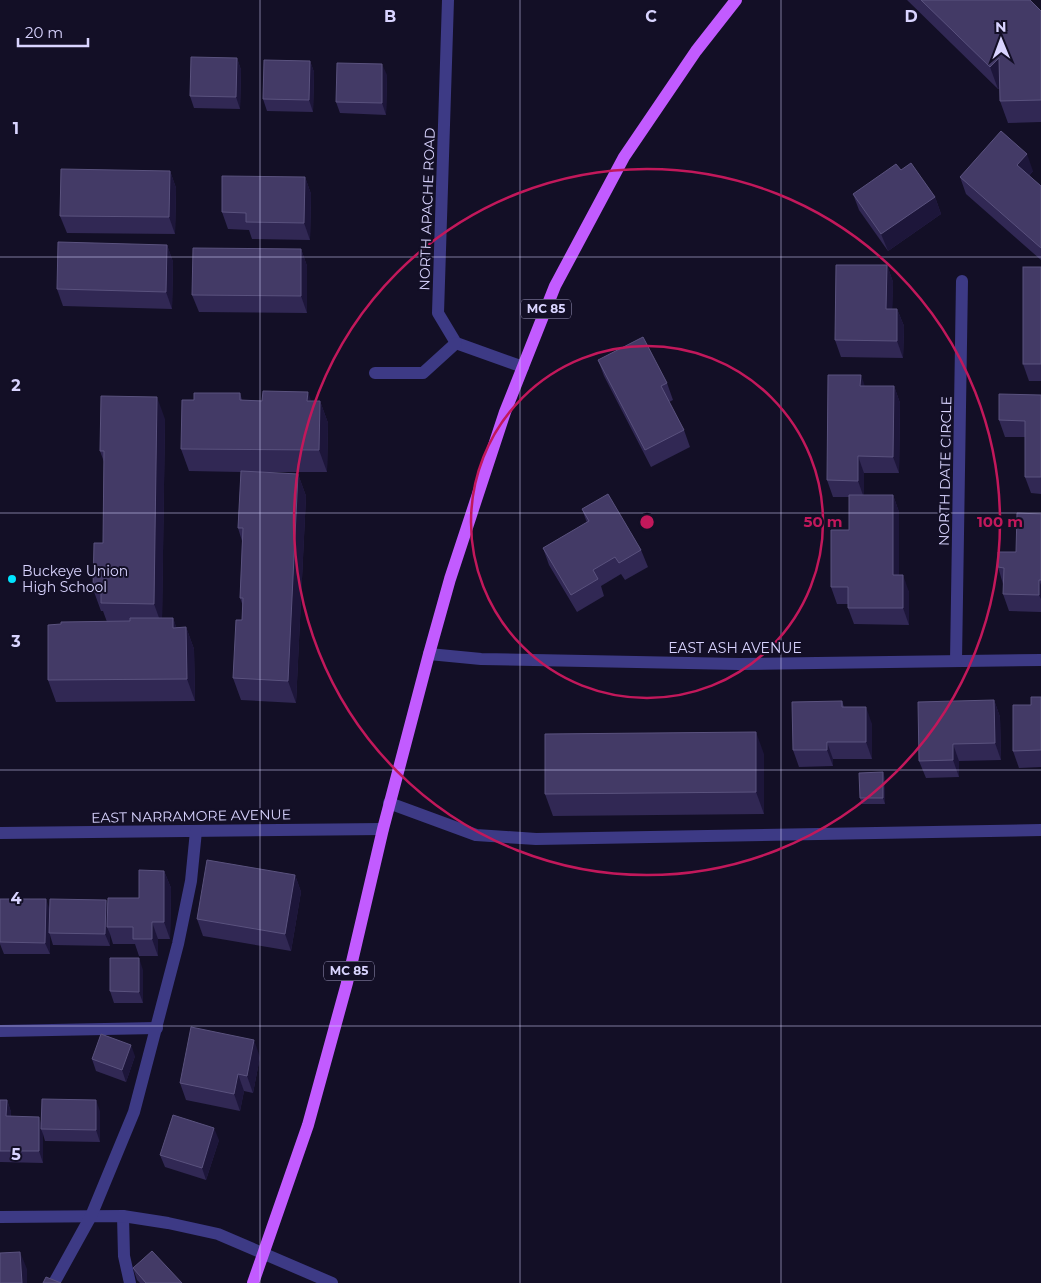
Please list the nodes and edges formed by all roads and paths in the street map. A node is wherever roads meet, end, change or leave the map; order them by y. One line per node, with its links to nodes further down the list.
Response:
1 (448, 0): 4 (street, NORTH APACHE ROAD)
2 (736, 0): 5 (main road, MC 85)
3 (962, 281): 9 (street, NORTH DATE CIRCLE)
4 (456, 344): 5 (street); 6 (street)
5 (523, 367): 7 (main road, MC 85)
6 (375, 373)
7 (429, 654): 9 (street, EAST ASH AVENUE); 10 (main road, MC 85)
8 (1041, 660): 9 (street, EAST ASH AVENUE)
9 (956, 661)
10 (389, 803): 11 (main road, MC 85); 12 (street)
11 (383, 829): 13 (street, EAST NARRAMORE AVENUE); 20 (main road, MC 85)
12 (1041, 830)
13 (196, 831): 14 (street, EAST NARRAMORE AVENUE); 15 (street)
14 (0, 833)
15 (157, 1028): 16 (street); 17 (street)
16 (0, 1031)
17 (91, 1216): 18 (street); 19 (street); 21 (street)
18 (123, 1216): 20 (street); 22 (street)
19 (0, 1217)
20 (265, 1254): 23 (main road, MC 85); 24 (street)
21 (54, 1283)
22 (130, 1283)
23 (253, 1283)
24 (332, 1283)

